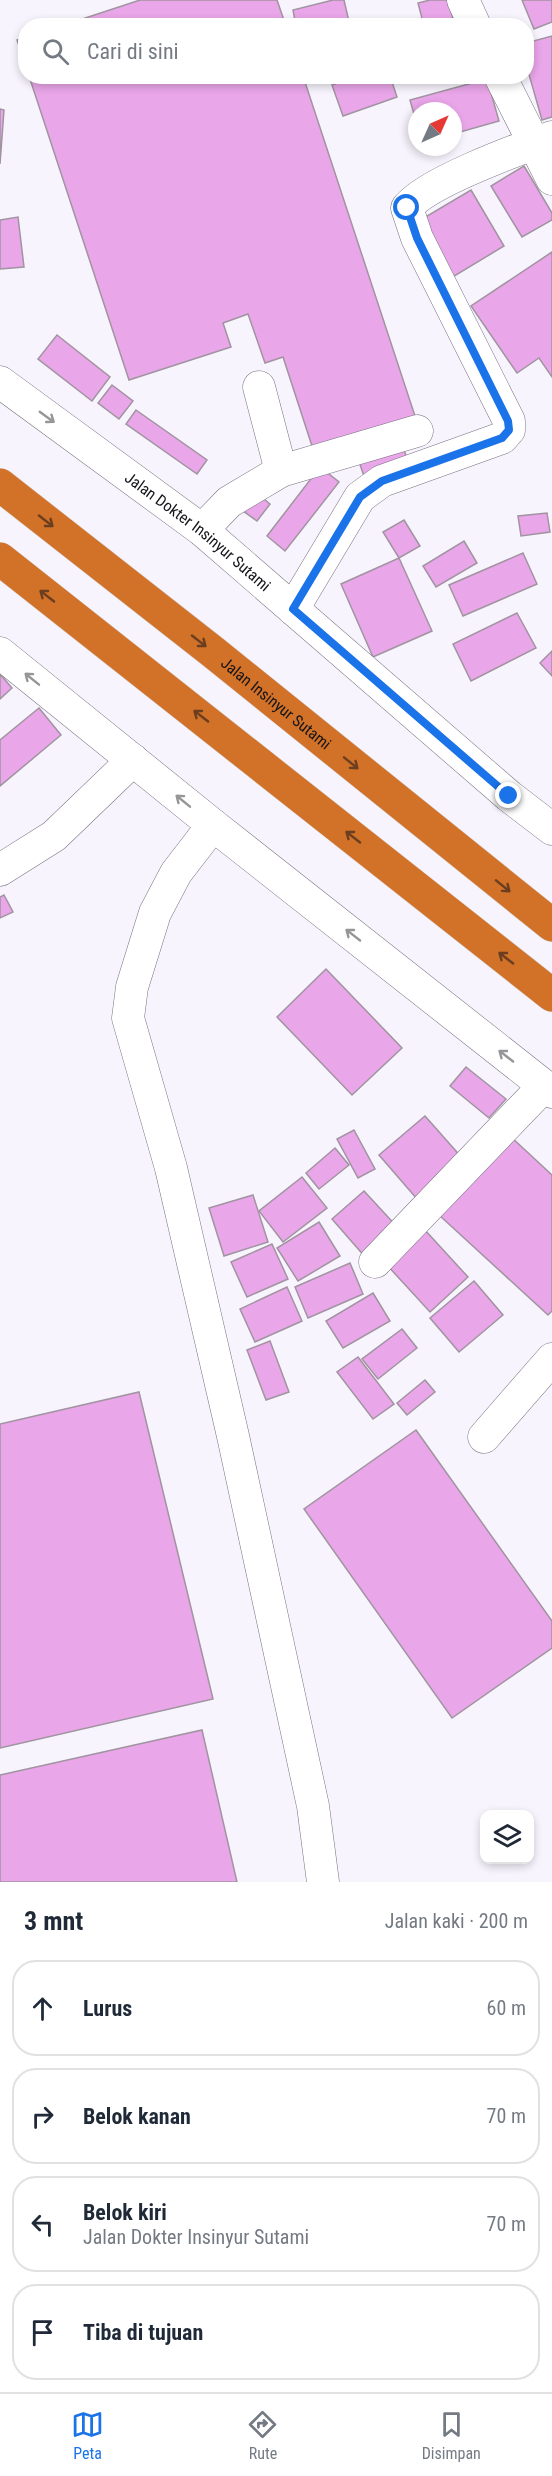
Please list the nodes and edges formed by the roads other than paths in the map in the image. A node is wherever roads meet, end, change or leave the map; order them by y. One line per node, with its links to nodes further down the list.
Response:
1 (463, 0): 2 (street)
2 (471, 18)
3 (505, 84): 4 (street)
4 (542, 140): 5 (street); 13 (street)
5 (552, 179)
6 (0, 382): 11 (street, Jalan Dokter Insinyur Sutami, one-way to 11)
7 (259, 387): 9 (street)
8 (417, 430): 9 (street)
9 (281, 471): 11 (street)
10 (0, 484): 19 (highway, Jalan Insinyur Sutami, one-way to 19)
11 (202, 530): 13 (street, Jalan Dokter Insinyur Sutami)
12 (0, 559): 20 (highway, one-way to 12)
13 (293, 609): 17 (street, Jalan Dokter Insinyur Sutami)
14 (0, 653): 15 (street, one-way to 14)
15 (133, 760): 16 (street, one-way to 15); 18 (street)
16 (213, 825): 21 (street, one-way to 16); 25 (street)
17 (552, 829)
18 (5, 867)
19 (552, 925)
20 (552, 994)
21 (548, 1089): 22 (street)
22 (375, 1262)
23 (552, 1359): 24 (street)
24 (484, 1437)
25 (323, 1882)

